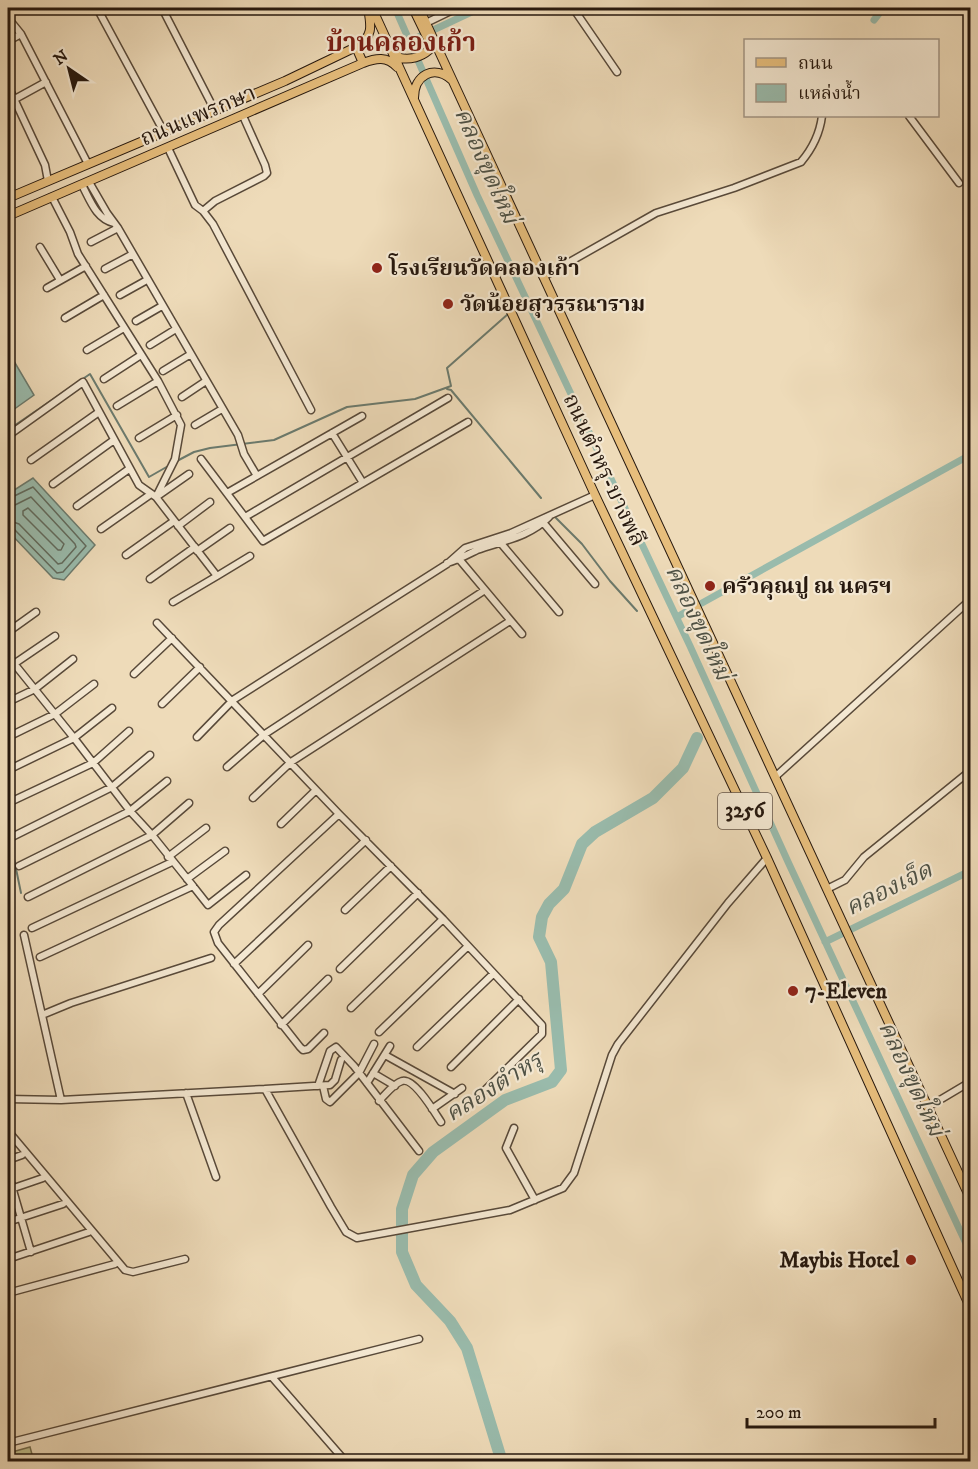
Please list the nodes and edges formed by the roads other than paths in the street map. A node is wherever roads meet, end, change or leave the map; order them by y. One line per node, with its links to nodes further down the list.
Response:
1 (98, 8): 26 (street)
2 (162, 8): 22 (street)
3 (372, 8): 11 (main road); 13 (main road); 15 (main road, ถนนตำหรุ-บางพลี / 3256)
4 (413, 8): 9 (main road)
5 (419, 8): 9 (main road, ถนนตำหรุ-บางพลี / 3256)
6 (457, 8): 9 (street)
7 (573, 8): 16 (street)
8 (8, 18): 10 (street)
9 (426, 26): 11 (main road, ถนนตำหรุ-บางพลี / 3256)
10 (21, 34): 12 (street); 18 (street)
11 (431, 39): 17 (main road, ถนนตำหรุ-บางพลี / 3256)
12 (8, 41)
13 (356, 47): 14 (main road); 22 (main road, ถนนแพรกษา)
14 (363, 63): 15 (main road, ถนนแพรกษา); 23 (main road, ถนนแพรกษา)
15 (400, 70): 21 (main road, ถนนตำหรุ-บางพลี / 3256)
16 (617, 72)
17 (453, 81): 21 (main road); 42 (main road, ถนนตำหรุ-บางพลี / 3256)
18 (46, 82): 20 (street); 28 (street)
19 (8, 86): 20 (street)
20 (15, 99): 29 (street)
21 (414, 99): 84 (main road, ถนนตำหรุ-บางพลี / 3256)
22 (215, 111): 26 (main road, ถนนแพรกษา)
23 (243, 116): 27 (main road, ถนนแพรกษา); 34 (street)
24 (822, 117): 42 (street)
25 (910, 117): 31 (street)
26 (164, 132): 28 (main road, ถนนแพรกษา)
27 (168, 148): 30 (main road, ถนนแพรกษา); 34 (street)
28 (88, 164): 29 (main road, ถนนแพรกษา)
29 (48, 181): 33 (main road, ถนนแพรกษา)
30 (86, 183): 32 (main road, ถนนแพรกษา); 36 (street)
31 (959, 183)
32 (52, 197): 35 (main road, ถนนแพรกษา); 40 (street)
33 (8, 198)
34 (203, 211): 65 (street)
35 (8, 216)
36 (116, 225): 37 (street); 39 (street)
37 (91, 242)
38 (40, 247): 43 (street)
39 (133, 254): 41 (street); 44 (street)
40 (86, 266): 43 (street); 47 (street)
41 (105, 269)
42 (543, 277): 136 (main road, ถนนตำหรุ-บางพลี / 3256)
43 (60, 280): 45 (street)
44 (147, 280): 46 (street); 48 (street)
45 (47, 288)
46 (120, 295)
47 (104, 296): 49 (street); 51 (street)
48 (162, 306): 50 (street); 52 (street)
49 (65, 318)
50 (136, 321)
51 (124, 327): 54 (street); 56 (street)
52 (176, 329): 53 (street); 55 (street)
53 (150, 345)
54 (87, 350)
55 (191, 354): 57 (street); 60 (street)
56 (141, 355): 58 (street); 59 (street)
57 (163, 371)
58 (104, 379)
59 (158, 381): 63 (street); 67 (street)
60 (207, 381): 61 (street); 64 (street)
61 (182, 397)
62 (448, 398): 75 (street)
63 (117, 406)
64 (222, 409): 70 (street); 80 (street)
65 (311, 410)
66 (99, 412): 72 (street); 74 (street); 77 (street)
67 (177, 415): 73 (street); 85 (street)
68 (362, 416): 71 (street)
69 (468, 422): 81 (street)
70 (195, 425)
71 (332, 433): 75 (street); 80 (street)
72 (9, 435)
73 (139, 438)
74 (114, 440): 78 (street); 82 (street)
75 (347, 457): 81 (street); 88 (street)
76 (201, 459): 83 (street)
77 (31, 460)
78 (129, 469): 85 (street); 87 (street)
79 (189, 474): 85 (street)
80 (256, 476): 83 (street)
81 (363, 483): 88 (street)
82 (53, 484)
83 (227, 493): 88 (street)
84 (595, 495): 89 (street); 151 (main road, ถนนตำหรุ-บางพลี / 3256)
85 (153, 496): 90 (street); 92 (street)
86 (210, 502): 90 (street)
87 (77, 506)
88 (245, 517)
89 (542, 520): 93 (street); 94 (street); 101 (street)
90 (176, 524): 95 (street); 96 (street)
91 (230, 528): 95 (street)
92 (101, 529)
93 (496, 537): 94 (street); 98 (street)
94 (501, 543): 98 (street); 106 (street)
95 (196, 549): 99 (street); 100 (street)
96 (126, 555)
97 (250, 556): 99 (street)
98 (458, 557): 102 (street); 120 (street)
99 (217, 576): 104 (street)
100 (150, 579)
101 (595, 584)
102 (485, 590): 107 (street); 126 (street)
103 (970, 600): 136 (street)
104 (173, 602)
105 (36, 612): 109 (street)
106 (559, 612)
107 (510, 621): 110 (street); 131 (street)
108 (157, 623): 112 (street)
109 (8, 632)
110 (522, 634)
111 (55, 636): 115 (street)
112 (172, 638): 116 (street); 117 (street)
113 (8, 656): 115 (street)
114 (73, 659): 119 (street)
115 (11, 667): 119 (street)
116 (200, 667): 120 (street); 122 (street)
117 (134, 674)
118 (93, 684): 124 (street)
119 (35, 688): 121 (street); 124 (street)
120 (233, 700): 126 (street); 128 (street)
121 (8, 702)
122 (162, 704)
123 (112, 708): 129 (street)
124 (55, 714): 127 (street); 129 (street)
125 (129, 731): 132 (street)
126 (265, 734): 131 (street); 133 (street)
127 (8, 737)
128 (197, 737)
129 (74, 738): 132 (street); 134 (street)
130 (150, 755): 138 (street)
131 (291, 762): 139 (street); 140 (street)
132 (93, 763): 138 (street); 141 (street)
133 (227, 767)
134 (8, 770)
135 (970, 771): 158 (street)
136 (775, 777): 158 (main road, ถนนตำหรุ-บางพลี / 3256)
137 (167, 781): 143 (street)
138 (112, 787): 143 (street); 148 (street)
139 (316, 790): 144 (street); 145 (street)
140 (253, 798)
141 (8, 803)
142 (189, 803): 147 (street)
143 (130, 811): 147 (street); 153 (street)
144 (339, 814): 149 (street); 169 (street)
145 (281, 824)
146 (206, 828): 152 (street)
147 (153, 835): 152 (street); 160 (street)
148 (12, 837)
149 (366, 840): 154 (street); 169 (street)
150 (225, 851): 156 (street)
151 (767, 858): 215 (street); 225 (main road, ถนนตำหรุ-บางพลี / 3256)
152 (170, 859): 156 (street); 163 (street)
153 (19, 866)
154 (391, 866): 159 (street); 161 (street)
155 (246, 875): 157 (street)
156 (188, 879): 157 (street)
157 (193, 886): 167 (street)
158 (827, 889): 202 (main road, ถนนตำหรุ-บางพลี / 3256)
159 (418, 893): 162 (street); 170 (street)
160 (28, 897)
161 (345, 910)
162 (443, 919): 166 (street); 175 (street)
163 (32, 928)
164 (24, 935): 176 (street)
165 (308, 945): 173 (street)
166 (467, 947): 171 (street); 178 (street)
167 (40, 957)
168 (211, 958): 176 (street)
169 (234, 964): 173 (street)
170 (340, 969)
171 (494, 974): 174 (street); 182 (street)
172 (328, 979): 177 (street)
173 (258, 994): 177 (street)
174 (519, 999): 185 (street); 196 (street)
175 (351, 1008)
176 (42, 1015): 200 (street)
177 (281, 1024): 179 (street)
178 (379, 1032)
179 (324, 1033)
180 (374, 1044): 187 (street)
181 (390, 1046): 183 (street)
182 (417, 1047)
183 (385, 1055): 186 (street); 188 (street)
184 (341, 1060): 191 (street)
185 (451, 1067)
186 (373, 1072): 190 (street); 192 (street)
187 (359, 1073): 190 (street); 191 (street); 191 (street)
188 (430, 1080): 195 (street); 198 (street)
189 (970, 1082): 202 (street)
190 (367, 1083): 201 (street)
191 (321, 1086): 194 (street)
192 (395, 1086): 195 (street); 201 (street)
193 (462, 1088): 198 (street)
194 (265, 1089): 197 (street); 215 (street)
195 (418, 1091): 203 (street)
196 (484, 1091)
197 (186, 1093): 200 (street); 211 (street)
198 (454, 1094): 203 (street)
199 (8, 1099): 200 (street)
200 (61, 1100)
201 (379, 1101): 207 (street)
202 (928, 1107): 214 (main road, ถนนตำหรุ-บางพลี / 3256)
203 (432, 1109): 204 (street)
204 (441, 1122)
205 (514, 1128): 215 (street)
206 (8, 1131): 222 (street)
207 (419, 1151)
208 (22, 1155): 209 (street)
209 (8, 1160)
210 (8, 1173): 213 (street)
211 (216, 1177)
212 (43, 1178): 213 (street)
213 (10, 1189): 217 (street)
214 (970, 1198)
215 (535, 1200)
216 (63, 1204): 217 (street)
217 (21, 1218): 218 (street); 220 (street)
218 (8, 1222)
219 (89, 1232): 220 (street)
220 (31, 1252): 221 (street)
221 (8, 1258)
222 (185, 1259)
223 (115, 1264): 224 (street)
224 (8, 1293)
225 (970, 1307)
226 (419, 1339): 227 (street)
227 (272, 1377): 228 (street); 229 (street)
228 (8, 1443)
229 (346, 1461)

